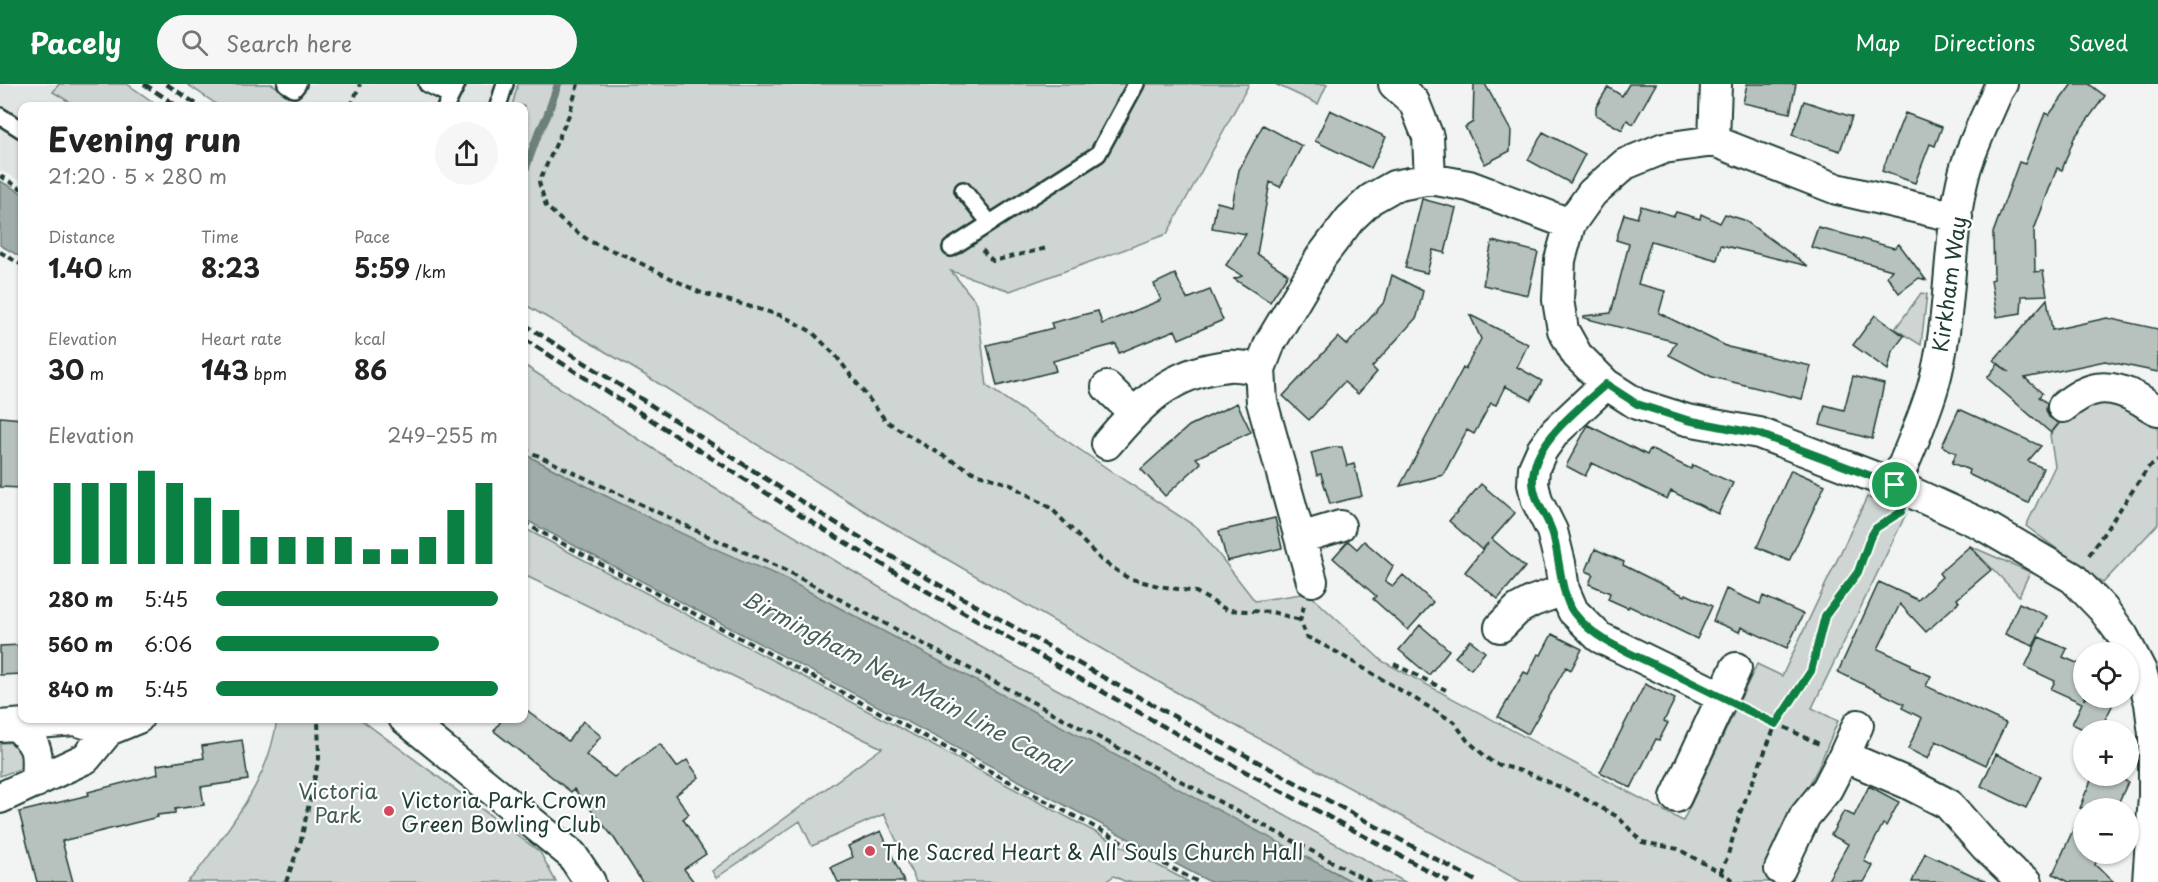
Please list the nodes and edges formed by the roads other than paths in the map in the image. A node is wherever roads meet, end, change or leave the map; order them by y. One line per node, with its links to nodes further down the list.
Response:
1 (286, 84): 2 (lane)
2 (298, 84)
3 (428, 84): 9 (lane)
4 (505, 84): 10 (lane)
5 (1136, 84): 17 (lane)
6 (1716, 84): 13 (street)
7 (2002, 84): 16 (street, Kirkham Way)
8 (1412, 90): 14 (street)
9 (451, 96)
10 (499, 102)
11 (0, 116): 12 (lane)
12 (18, 127)
13 (1714, 141): 16 (street); 18 (street)
14 (1430, 179): 18 (street); 20 (street)
15 (963, 190): 17 (lane)
16 (1957, 217): 27 (street, Kirkham Way)
17 (990, 223): 19 (lane)
18 (1570, 224): 21 (street)
19 (951, 248)
20 (1260, 369): 25 (street); 29 (street)
21 (1606, 384): 27 (street); 31 (street)
22 (1107, 387): 25 (street)
23 (2063, 407): 24 (street)
24 (2158, 410)
25 (1133, 412): 26 (street)
26 (1107, 444)
27 (1901, 488): 46 (street)
28 (1340, 526): 29 (street)
29 (1300, 538): 30 (street)
30 (1312, 581)
31 (1564, 590): 32 (street); 34 (street)
32 (1500, 627)
33 (1736, 668): 34 (street)
34 (1722, 697): 44 (street)
35 (35, 723): 39 (street)
36 (85, 723): 41 (street)
37 (126, 723): 41 (street)
38 (410, 723): 48 (street)
39 (8, 725): 43 (street)
40 (1858, 725): 42 (street)
41 (109, 730): 43 (street)
42 (1844, 756): 47 (street); 49 (street)
43 (36, 782): 45 (street)
44 (1676, 797)
45 (0, 798)
46 (2155, 848): 50 (street)
47 (1780, 869)
48 (590, 882)
49 (2027, 882)
50 (2148, 882)

